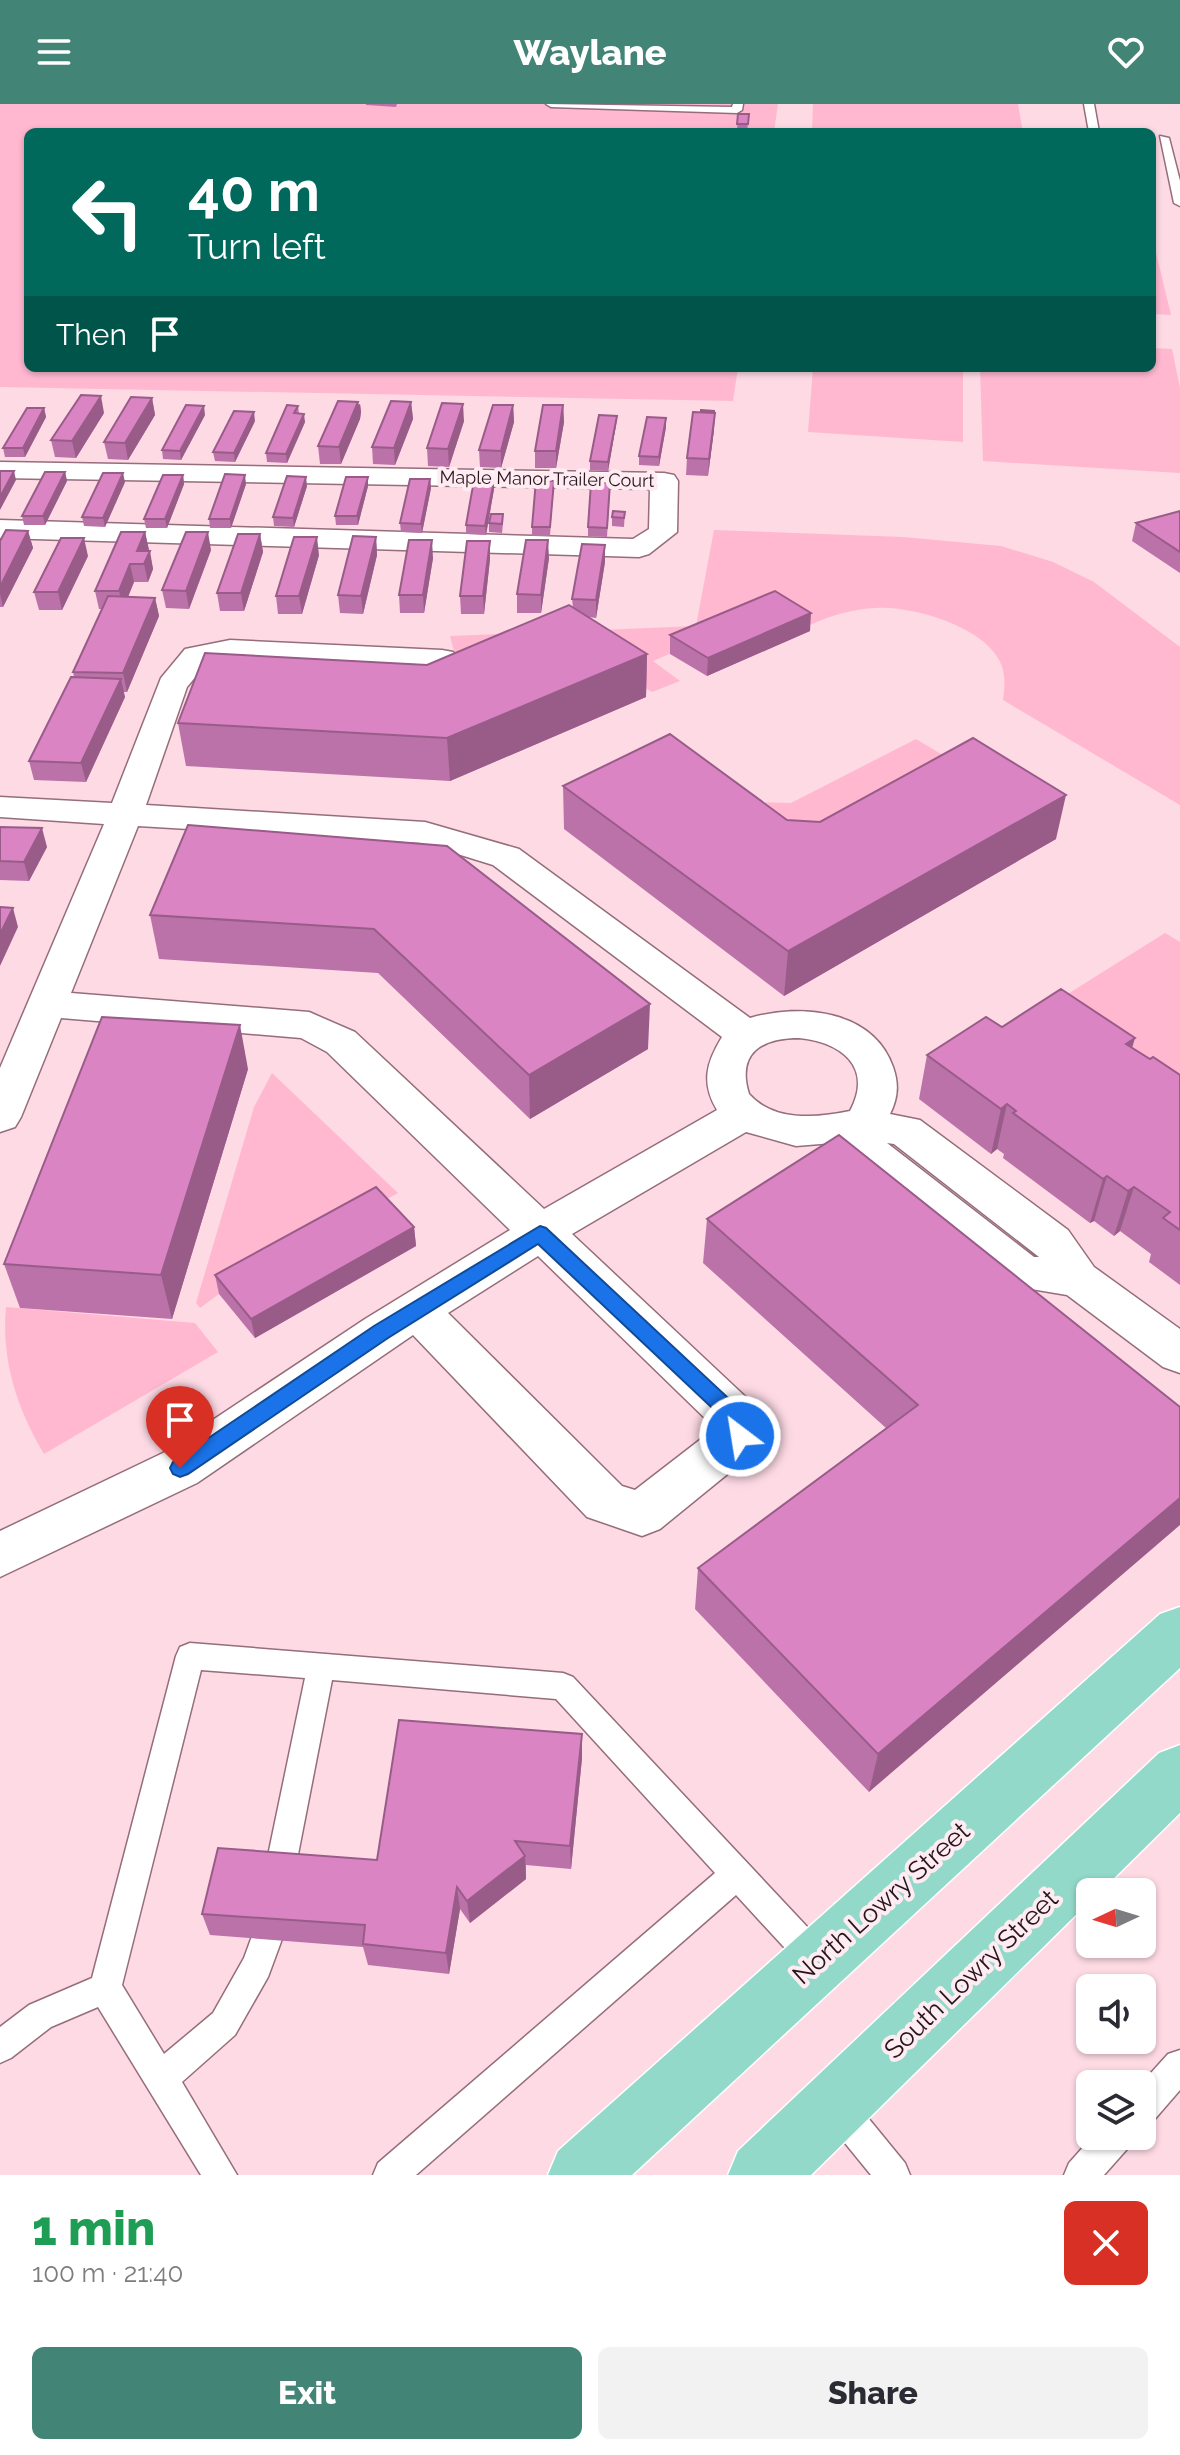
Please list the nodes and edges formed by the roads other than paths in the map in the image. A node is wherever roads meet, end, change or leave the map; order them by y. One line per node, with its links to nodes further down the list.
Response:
1 (551, 104): 2 (lane)
2 (738, 104)
3 (1089, 104): 4 (lane)
4 (1093, 128)
5 (1158, 138): 6 (lane); 7 (lane)
6 (1180, 139)
7 (1180, 203)
8 (0, 470): 9 (street, Maple Manor Trailer Court)
9 (0, 529)
10 (442, 659): 12 (street)
11 (0, 807): 12 (street)
12 (126, 813): 13 (street); 14 (street)
13 (47, 1004): 16 (street); 18 (street)
14 (746, 1035): 15 (street); 17 (street)
15 (742, 1115): 17 (street); 18 (street)
16 (0, 1117)
17 (866, 1124): 20 (street)
18 (540, 1233): 19 (street); 19 (street)
19 (417, 1310): 21 (street)
20 (1180, 1354)
21 (0, 1556)
22 (1180, 1632): 28 (main road, North Lowry Street)
23 (321, 1667): 25 (lane); 26 (lane); 29 (lane)
24 (1180, 1773): 34 (main road, South Lowry Street)
25 (737, 1874): 28 (lane); 37 (lane)
26 (279, 1875)
27 (266, 1939): 32 (lane)
28 (817, 1961): 38 (main road, North Lowry Street)
29 (105, 1988): 30 (lane); 32 (lane)
30 (0, 2047)
31 (1180, 2066): 33 (lane)
32 (161, 2079): 36 (lane)
33 (1156, 2093)
34 (835, 2104): 39 (main road, South Lowry Street); 40 (lane)
35 (1103, 2150): 41 (lane)
36 (220, 2175)
37 (390, 2175)
38 (582, 2175)
39 (762, 2175)
40 (893, 2175)
41 (1081, 2175)

